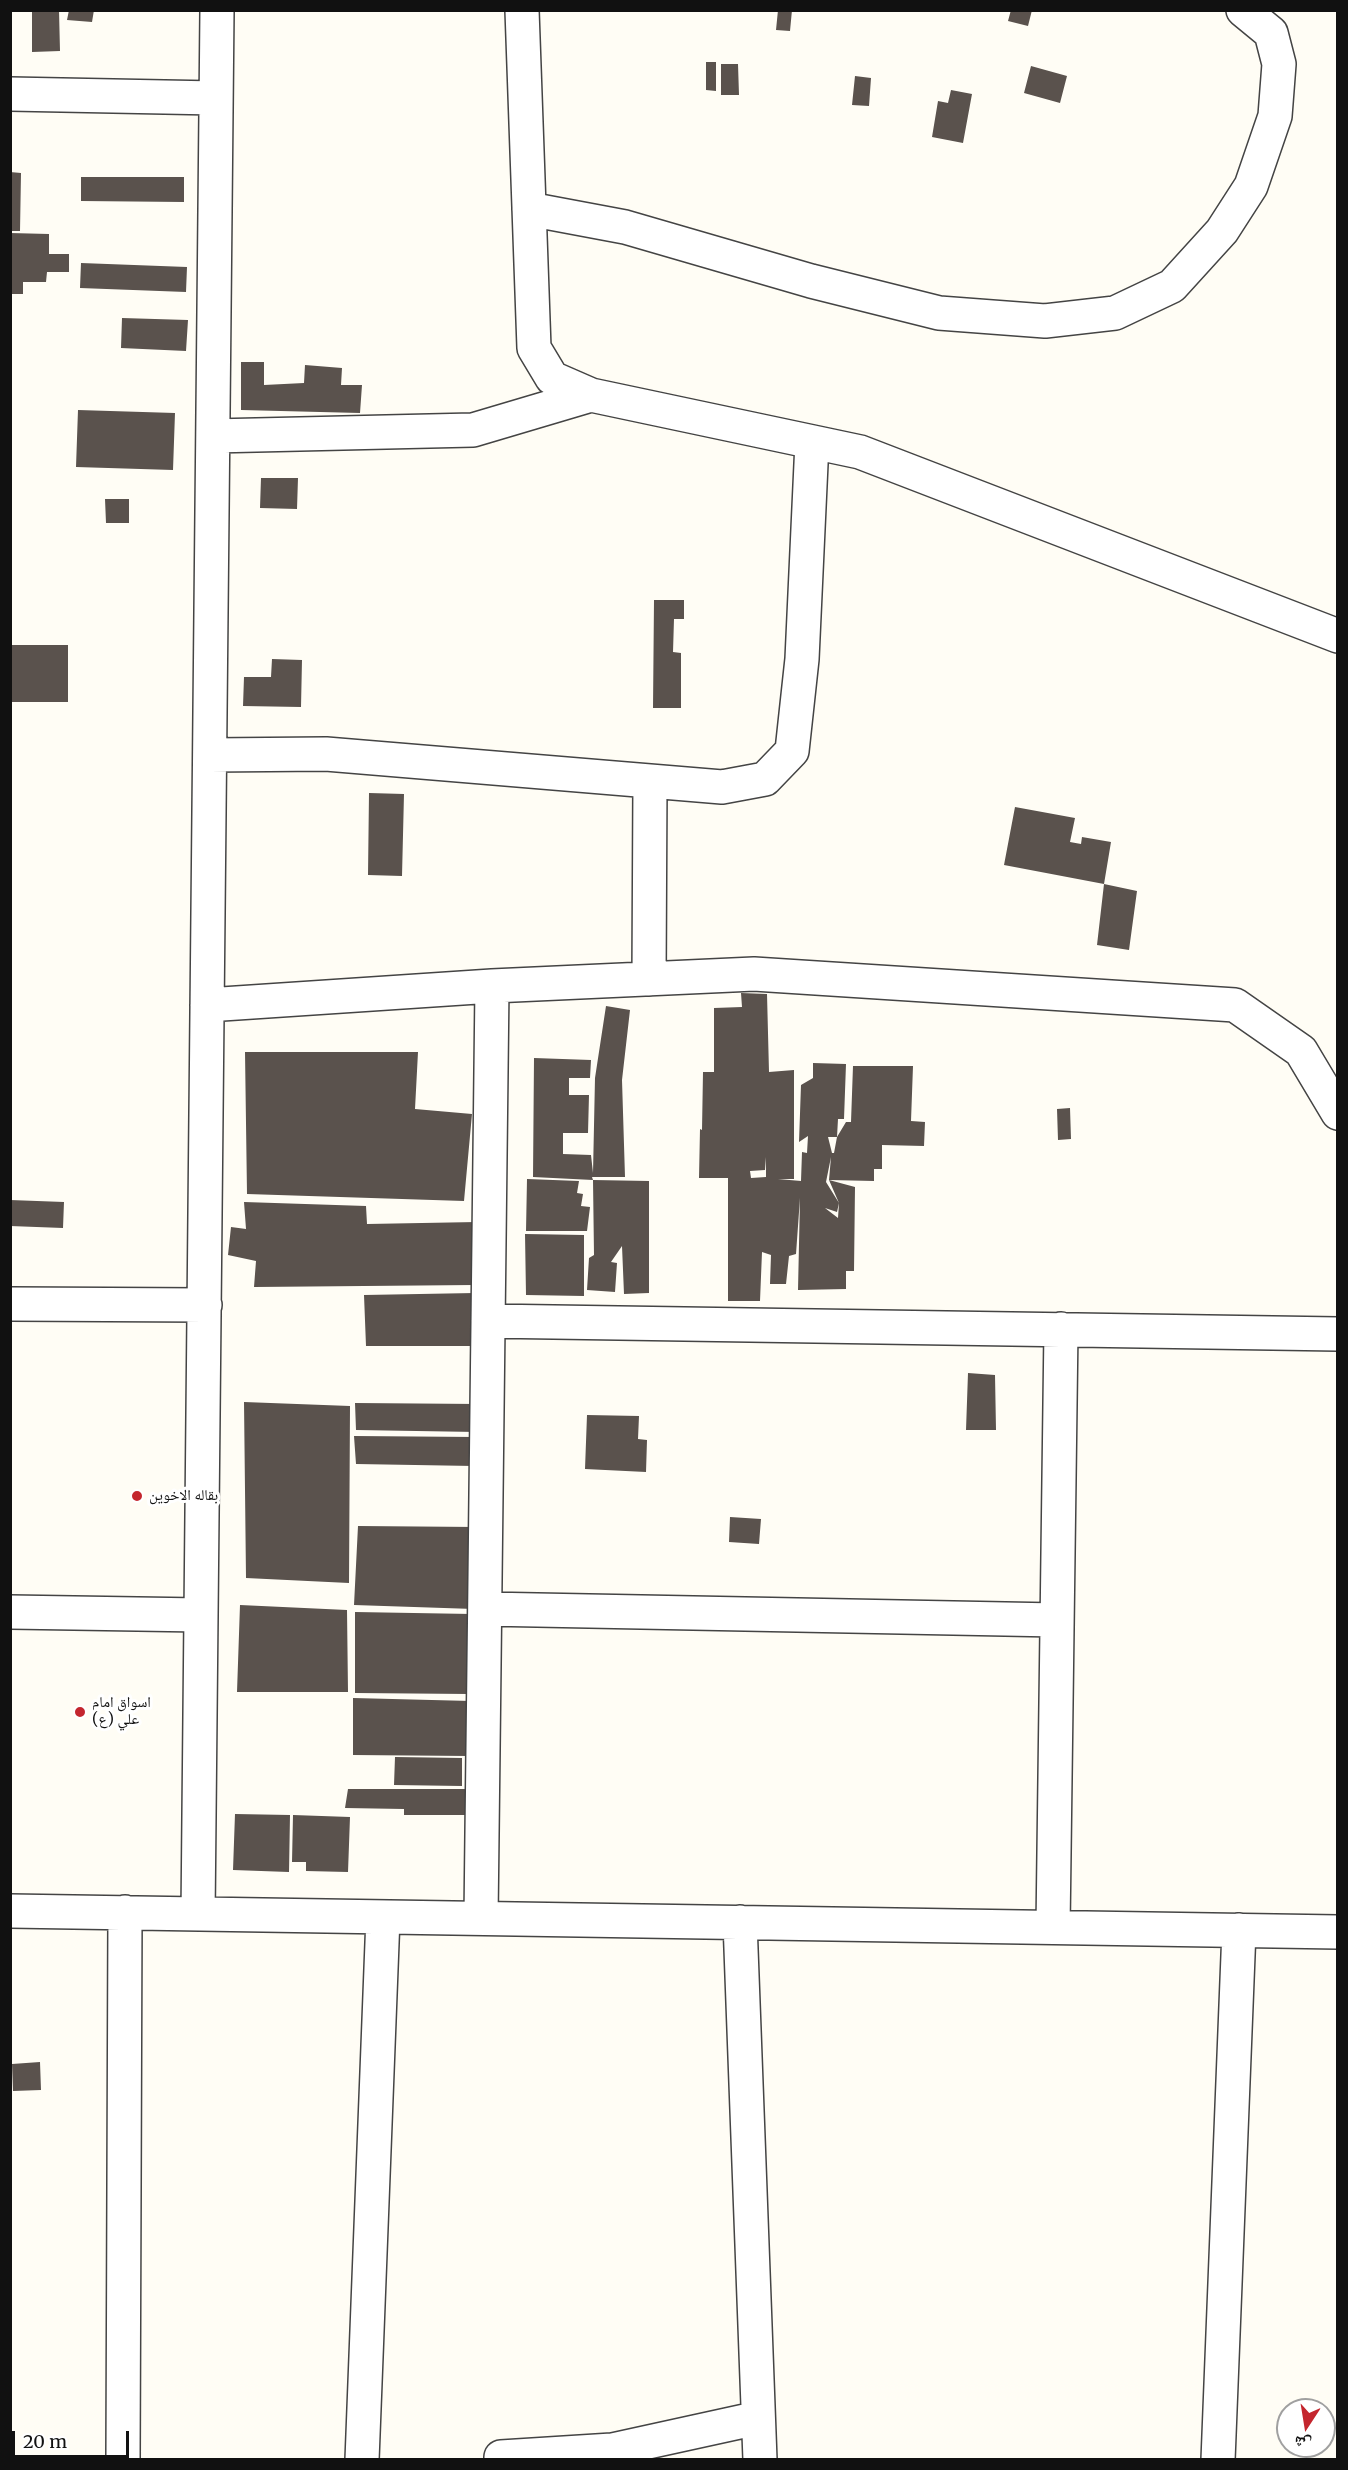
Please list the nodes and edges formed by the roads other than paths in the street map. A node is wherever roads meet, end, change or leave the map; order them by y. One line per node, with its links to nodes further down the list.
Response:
1 (217, 10): 5 (street)
2 (522, 10): 6 (street)
3 (1243, 10): 6 (street)
4 (10, 94): 5 (street)
5 (216, 98): 8 (street)
6 (529, 209): 7 (street)
7 (591, 395): 8 (street); 9 (street)
8 (213, 436): 11 (street)
9 (812, 442): 10 (street); 12 (street)
10 (1338, 636)
11 (210, 755): 12 (street); 15 (street)
12 (650, 781): 13 (street)
13 (649, 979): 14 (street); 16 (street)
14 (492, 986): 15 (street); 19 (street)
15 (207, 1005): 18 (street)
16 (1338, 1113)
17 (10, 1304): 18 (street)
18 (204, 1305): 24 (street)
19 (488, 1320): 20 (street); 22 (street)
20 (1061, 1329): 21 (street); 25 (street)
21 (1338, 1334)
22 (485, 1609): 25 (street); 30 (street)
23 (10, 1612): 24 (street)
24 (201, 1615): 28 (street)
25 (1057, 1620): 32 (street)
26 (10, 1911): 27 (street)
27 (125, 1912): 28 (street); 37 (street)
28 (198, 1914): 29 (street)
29 (383, 1917): 30 (street); 38 (street)
30 (481, 1918): 31 (street)
31 (740, 1922): 32 (street); 35 (street)
32 (1053, 1927): 33 (street)
33 (1239, 1930): 34 (street); 40 (street)
34 (1338, 1932)
35 (758, 2418): 36 (street); 39 (street)
36 (501, 2457)
37 (123, 2460)
38 (362, 2460)
39 (760, 2460)
40 (1218, 2460)

